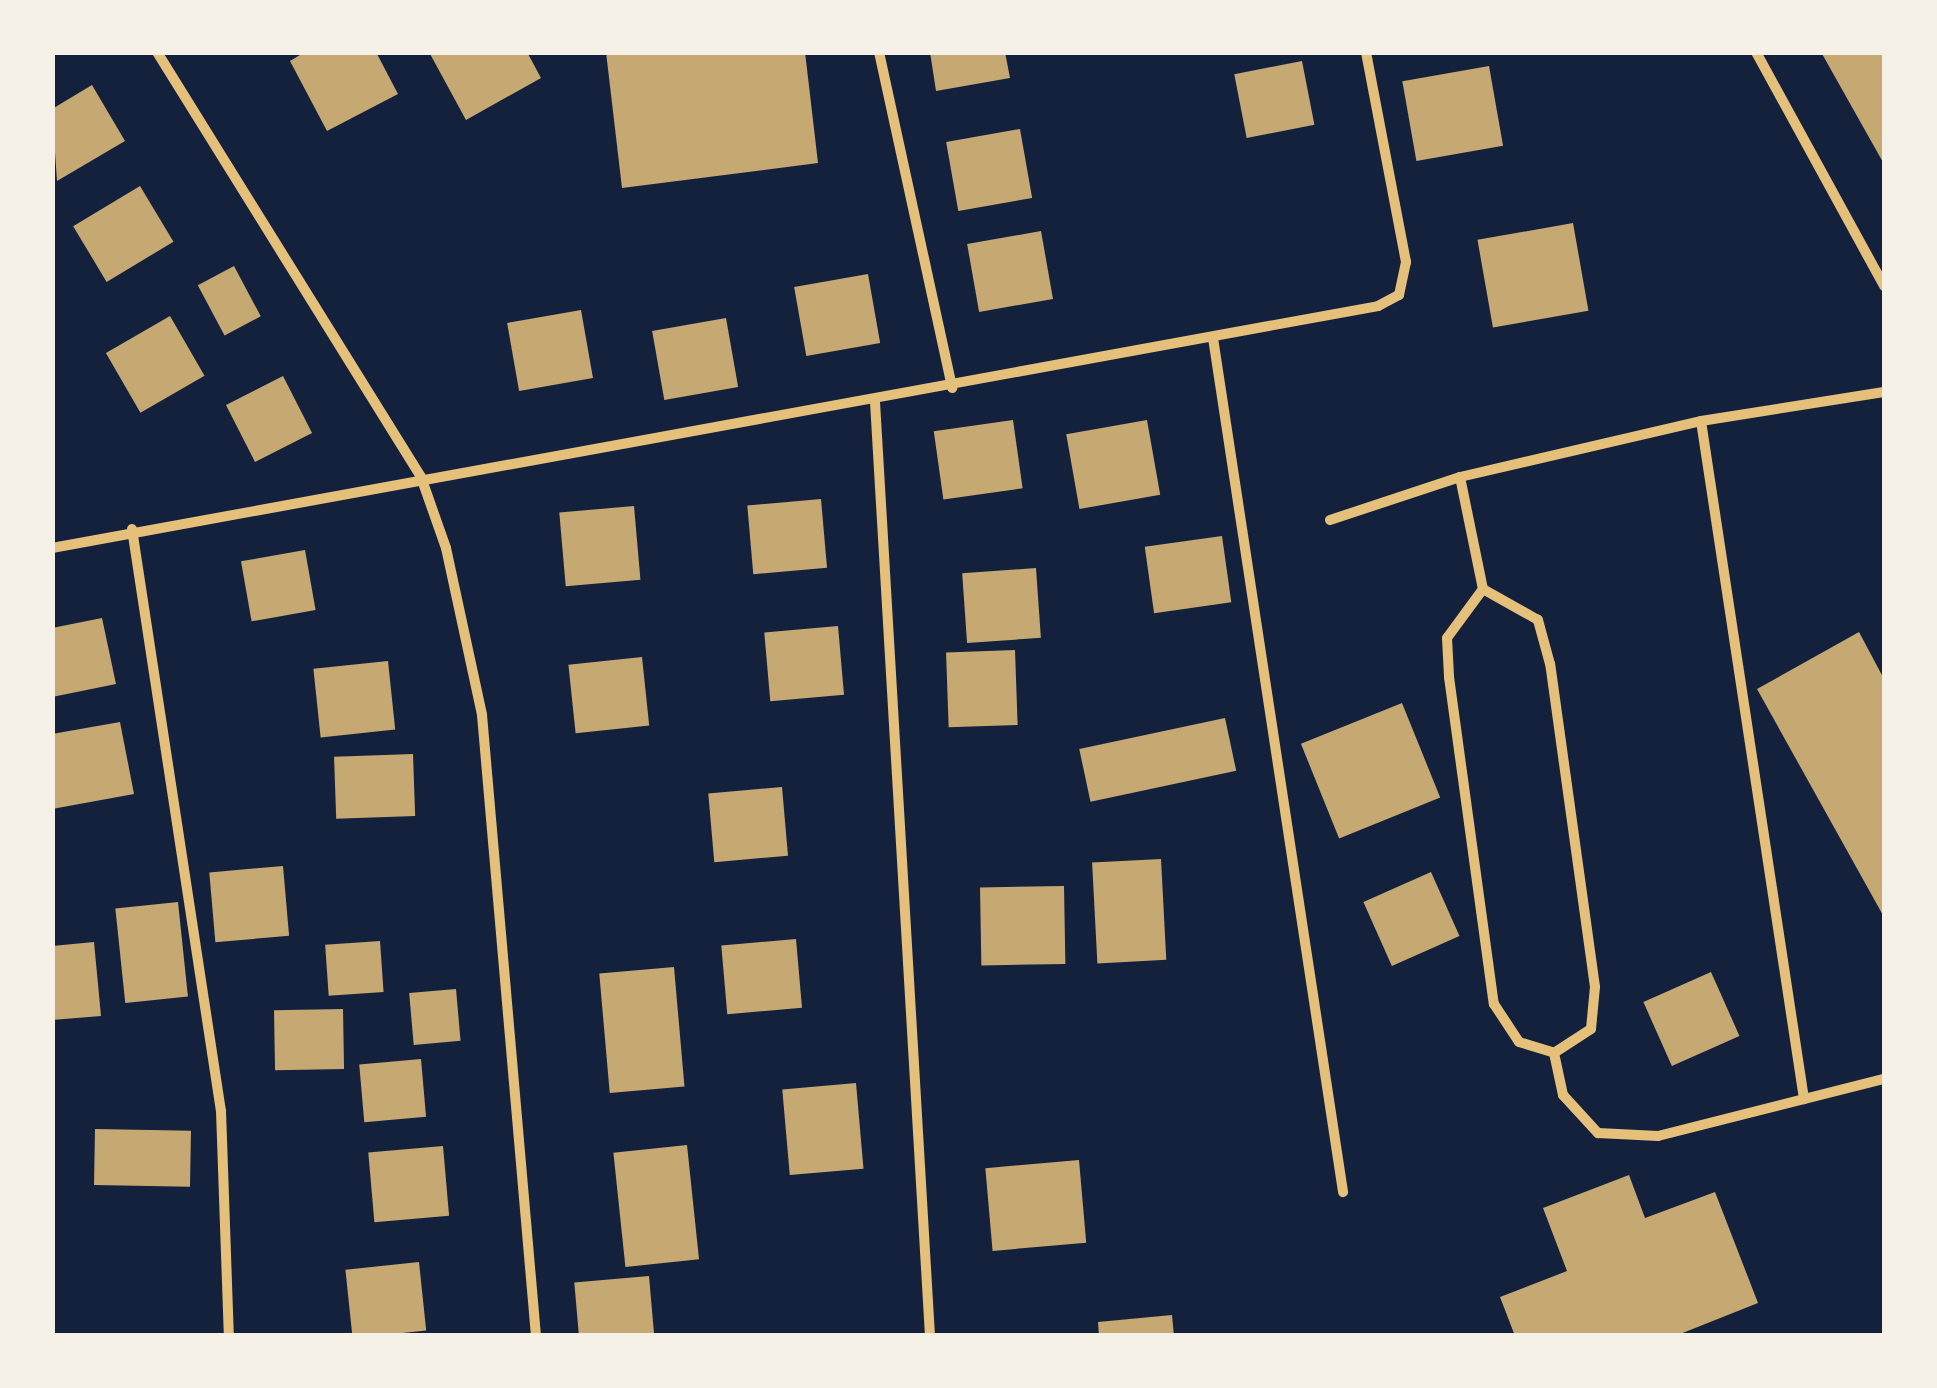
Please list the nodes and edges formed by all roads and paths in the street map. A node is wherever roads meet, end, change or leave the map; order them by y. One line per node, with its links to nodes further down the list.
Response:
1 (156, 52): 11 (street)
2 (879, 52): 7 (street)
3 (1366, 52): 6 (street)
4 (1756, 52): 5 (street)
5 (1884, 286)
6 (1213, 338): 7 (street); 20 (street)
7 (952, 388): 9 (street)
8 (1884, 392): 10 (street)
9 (876, 402): 11 (street); 23 (street)
10 (1701, 422): 12 (street); 19 (street)
11 (421, 477): 14 (street); 22 (street)
12 (1460, 477): 13 (street); 16 (street)
13 (1330, 520)
14 (132, 528): 15 (street); 21 (street)
15 (52, 548)
16 (1483, 589): 17 (street); 17 (street)
17 (1554, 1053): 19 (street)
18 (1884, 1079): 19 (street)
19 (1804, 1099)
20 (1343, 1192)
21 (229, 1336)
22 (536, 1336)
23 (930, 1336)

